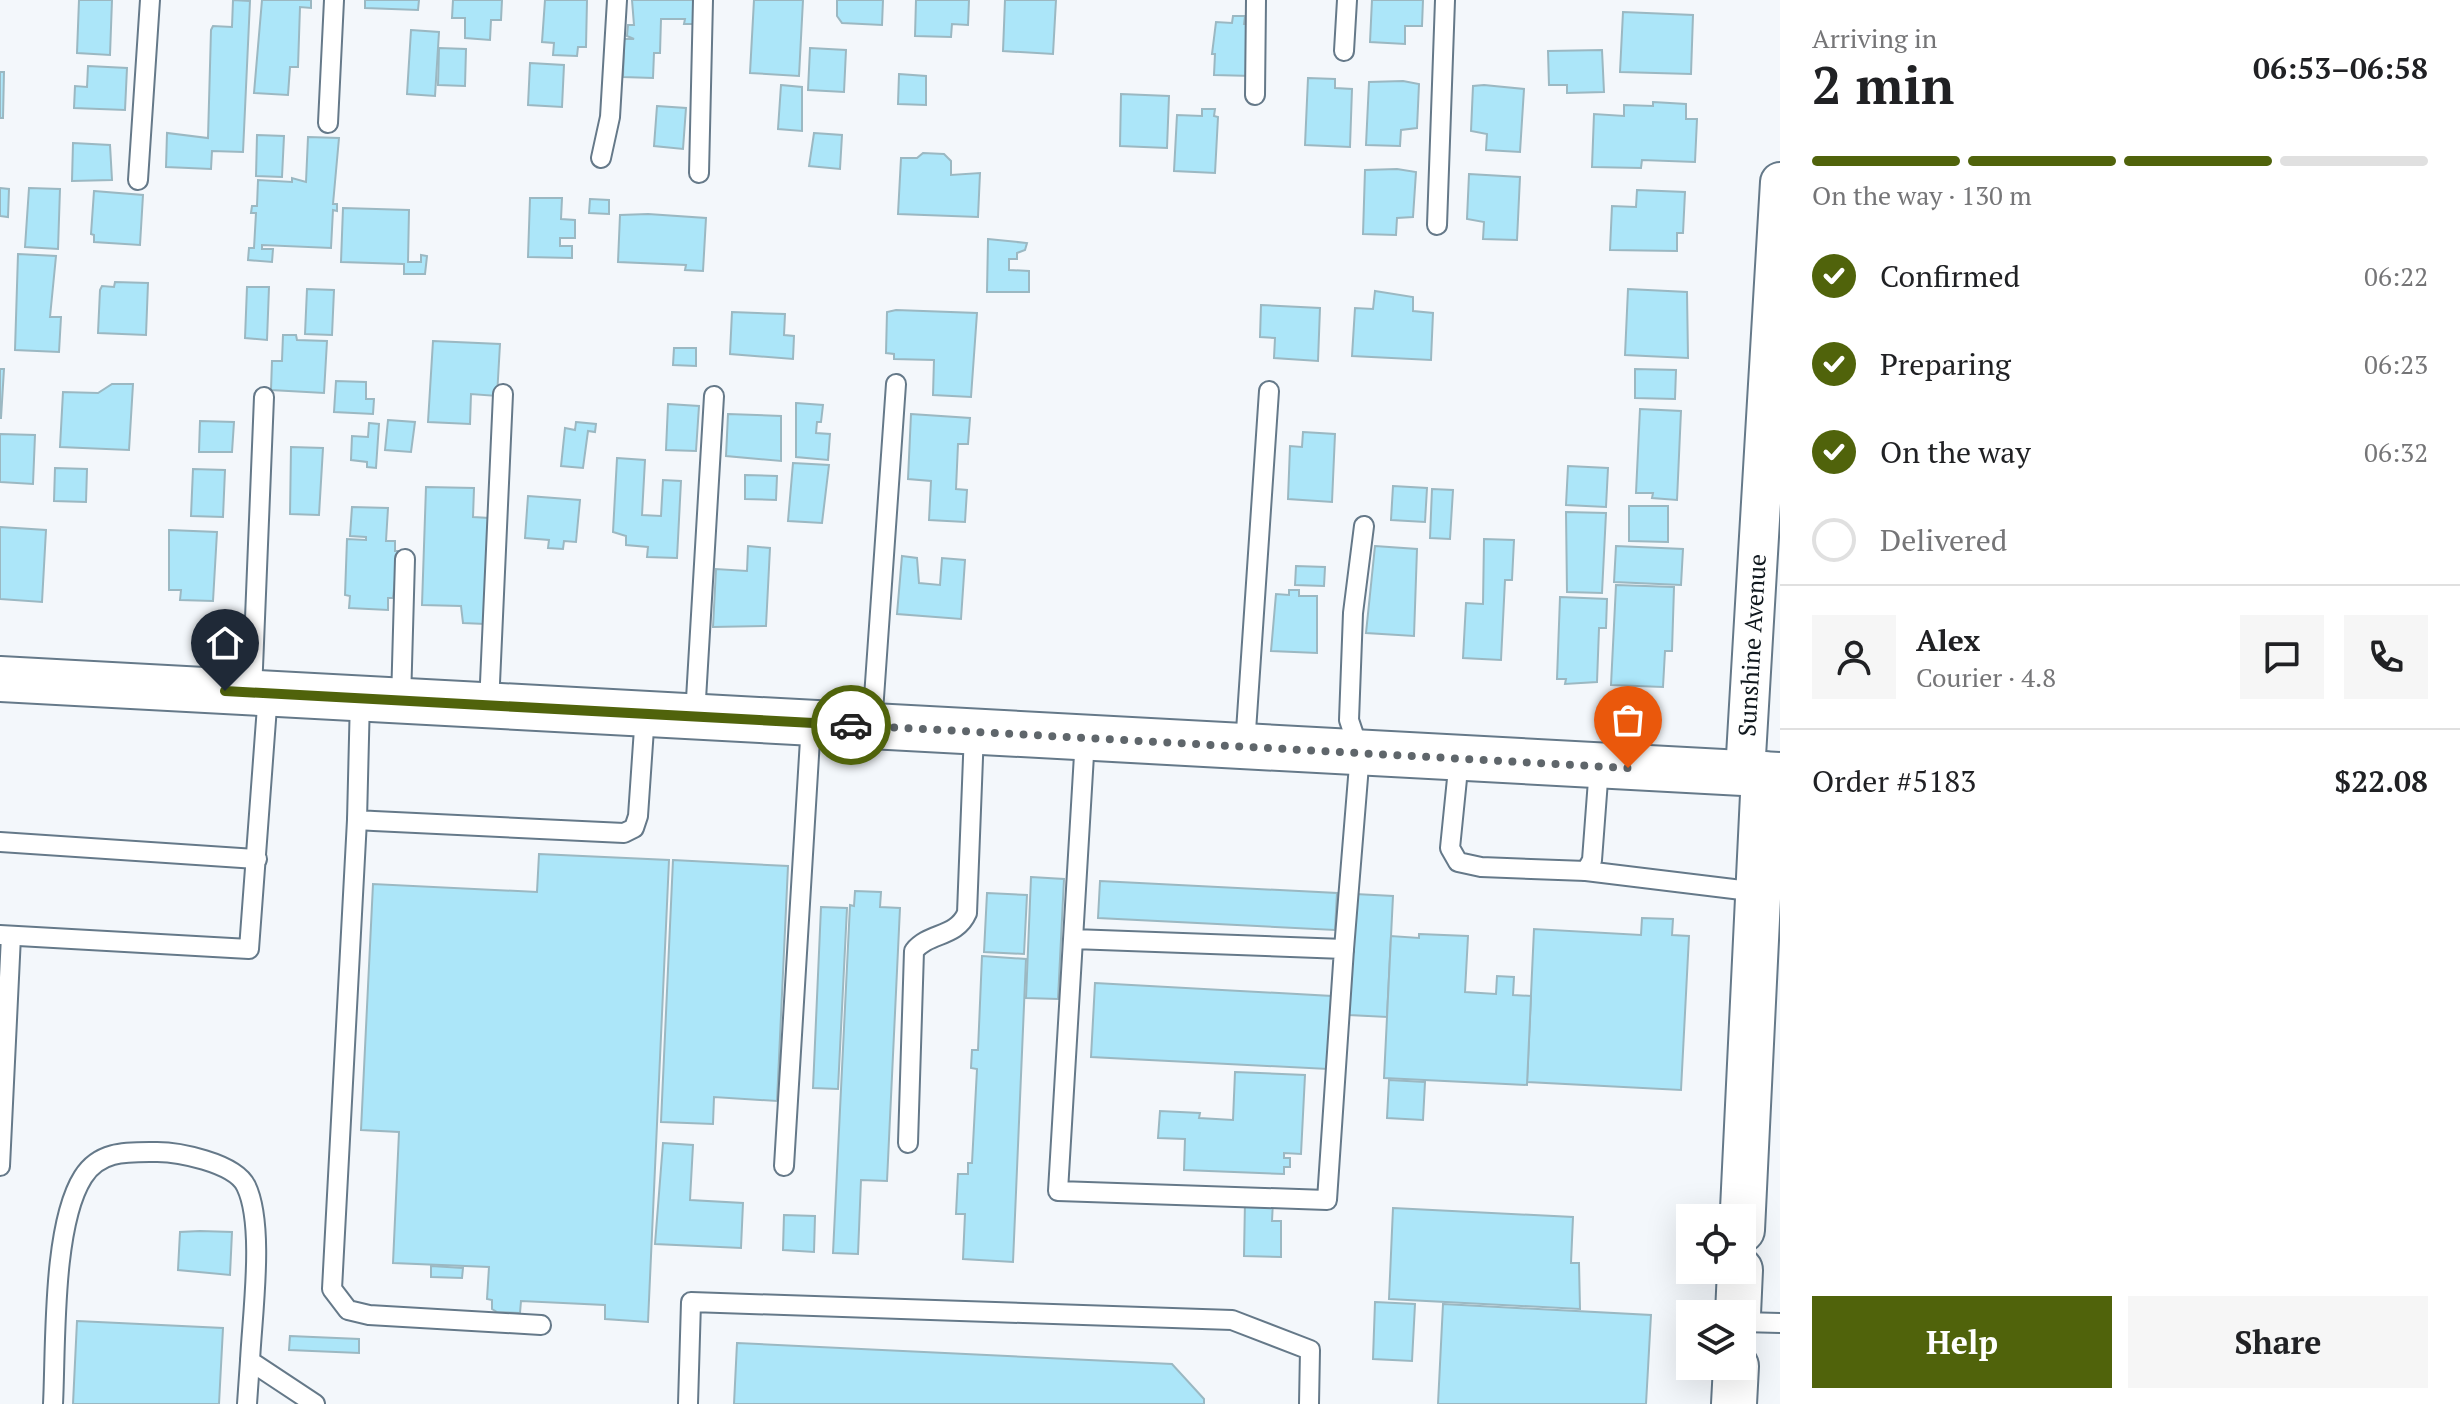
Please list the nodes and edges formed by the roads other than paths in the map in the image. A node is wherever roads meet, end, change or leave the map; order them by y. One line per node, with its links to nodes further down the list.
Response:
1 (150, 0): 13 (lane)
2 (334, 0): 10 (lane)
3 (617, 0): 11 (lane)
4 (703, 0): 12 (lane)
5 (1256, 0): 9 (lane)
6 (1347, 0): 8 (lane)
7 (1445, 0): 15 (lane)
8 (1344, 51)
9 (1255, 95)
10 (328, 123)
11 (601, 158)
12 (699, 173)
13 (138, 180)
14 (1780, 182): 37 (street, Sunshine Avenue)
15 (1437, 225)
16 (896, 384): 30 (lane)
17 (1269, 391): 33 (lane)
18 (503, 394): 26 (lane)
19 (714, 396): 28 (lane)
20 (264, 397): 24 (lane)
21 (1364, 526): 34 (lane)
22 (405, 559): 25 (lane)
23 (0, 679): 24 (main road)
24 (260, 693): 25 (main road); 40 (lane)
25 (381, 700): 26 (main road); 38 (lane)
26 (489, 705): 27 (main road)
27 (645, 714): 28 (main road); 38 (lane)
28 (695, 716): 29 (main road)
29 (811, 723): 30 (main road); 48 (lane)
30 (872, 726): 31 (main road)
31 (974, 732): 32 (main road); 46 (lane)
32 (1085, 738): 33 (main road); 44 (lane)
33 (1245, 746): 34 (main road)
34 (1360, 753): 35 (main road); 45 (lane)
35 (1459, 759): 36 (main road); 41 (lane)
36 (1599, 767): 37 (main road); 41 (lane)
37 (1763, 774): 42 (main road, Sunshine Avenue)
38 (357, 820): 52 (lane)
39 (0, 842): 40 (lane)
40 (257, 859): 43 (lane)
41 (1586, 871): 42 (lane)
42 (1758, 892): 49 (main road, Sunshine Avenue)
43 (5, 936): 47 (lane)
44 (1073, 939): 45 (lane); 45 (lane)
45 (1344, 949)
46 (908, 1143)
47 (0, 1166)
48 (784, 1166)
49 (1743, 1204)
50 (1756, 1322): 51 (lane)
51 (1780, 1323)
52 (541, 1325)
53 (250, 1361): 55 (lane); 56 (lane); 57 (lane)
54 (1735, 1380): 60 (main road)
55 (53, 1404)
56 (247, 1404)
57 (315, 1404)
58 (688, 1404): 59 (lane)
59 (1309, 1404)
60 (1734, 1404)

